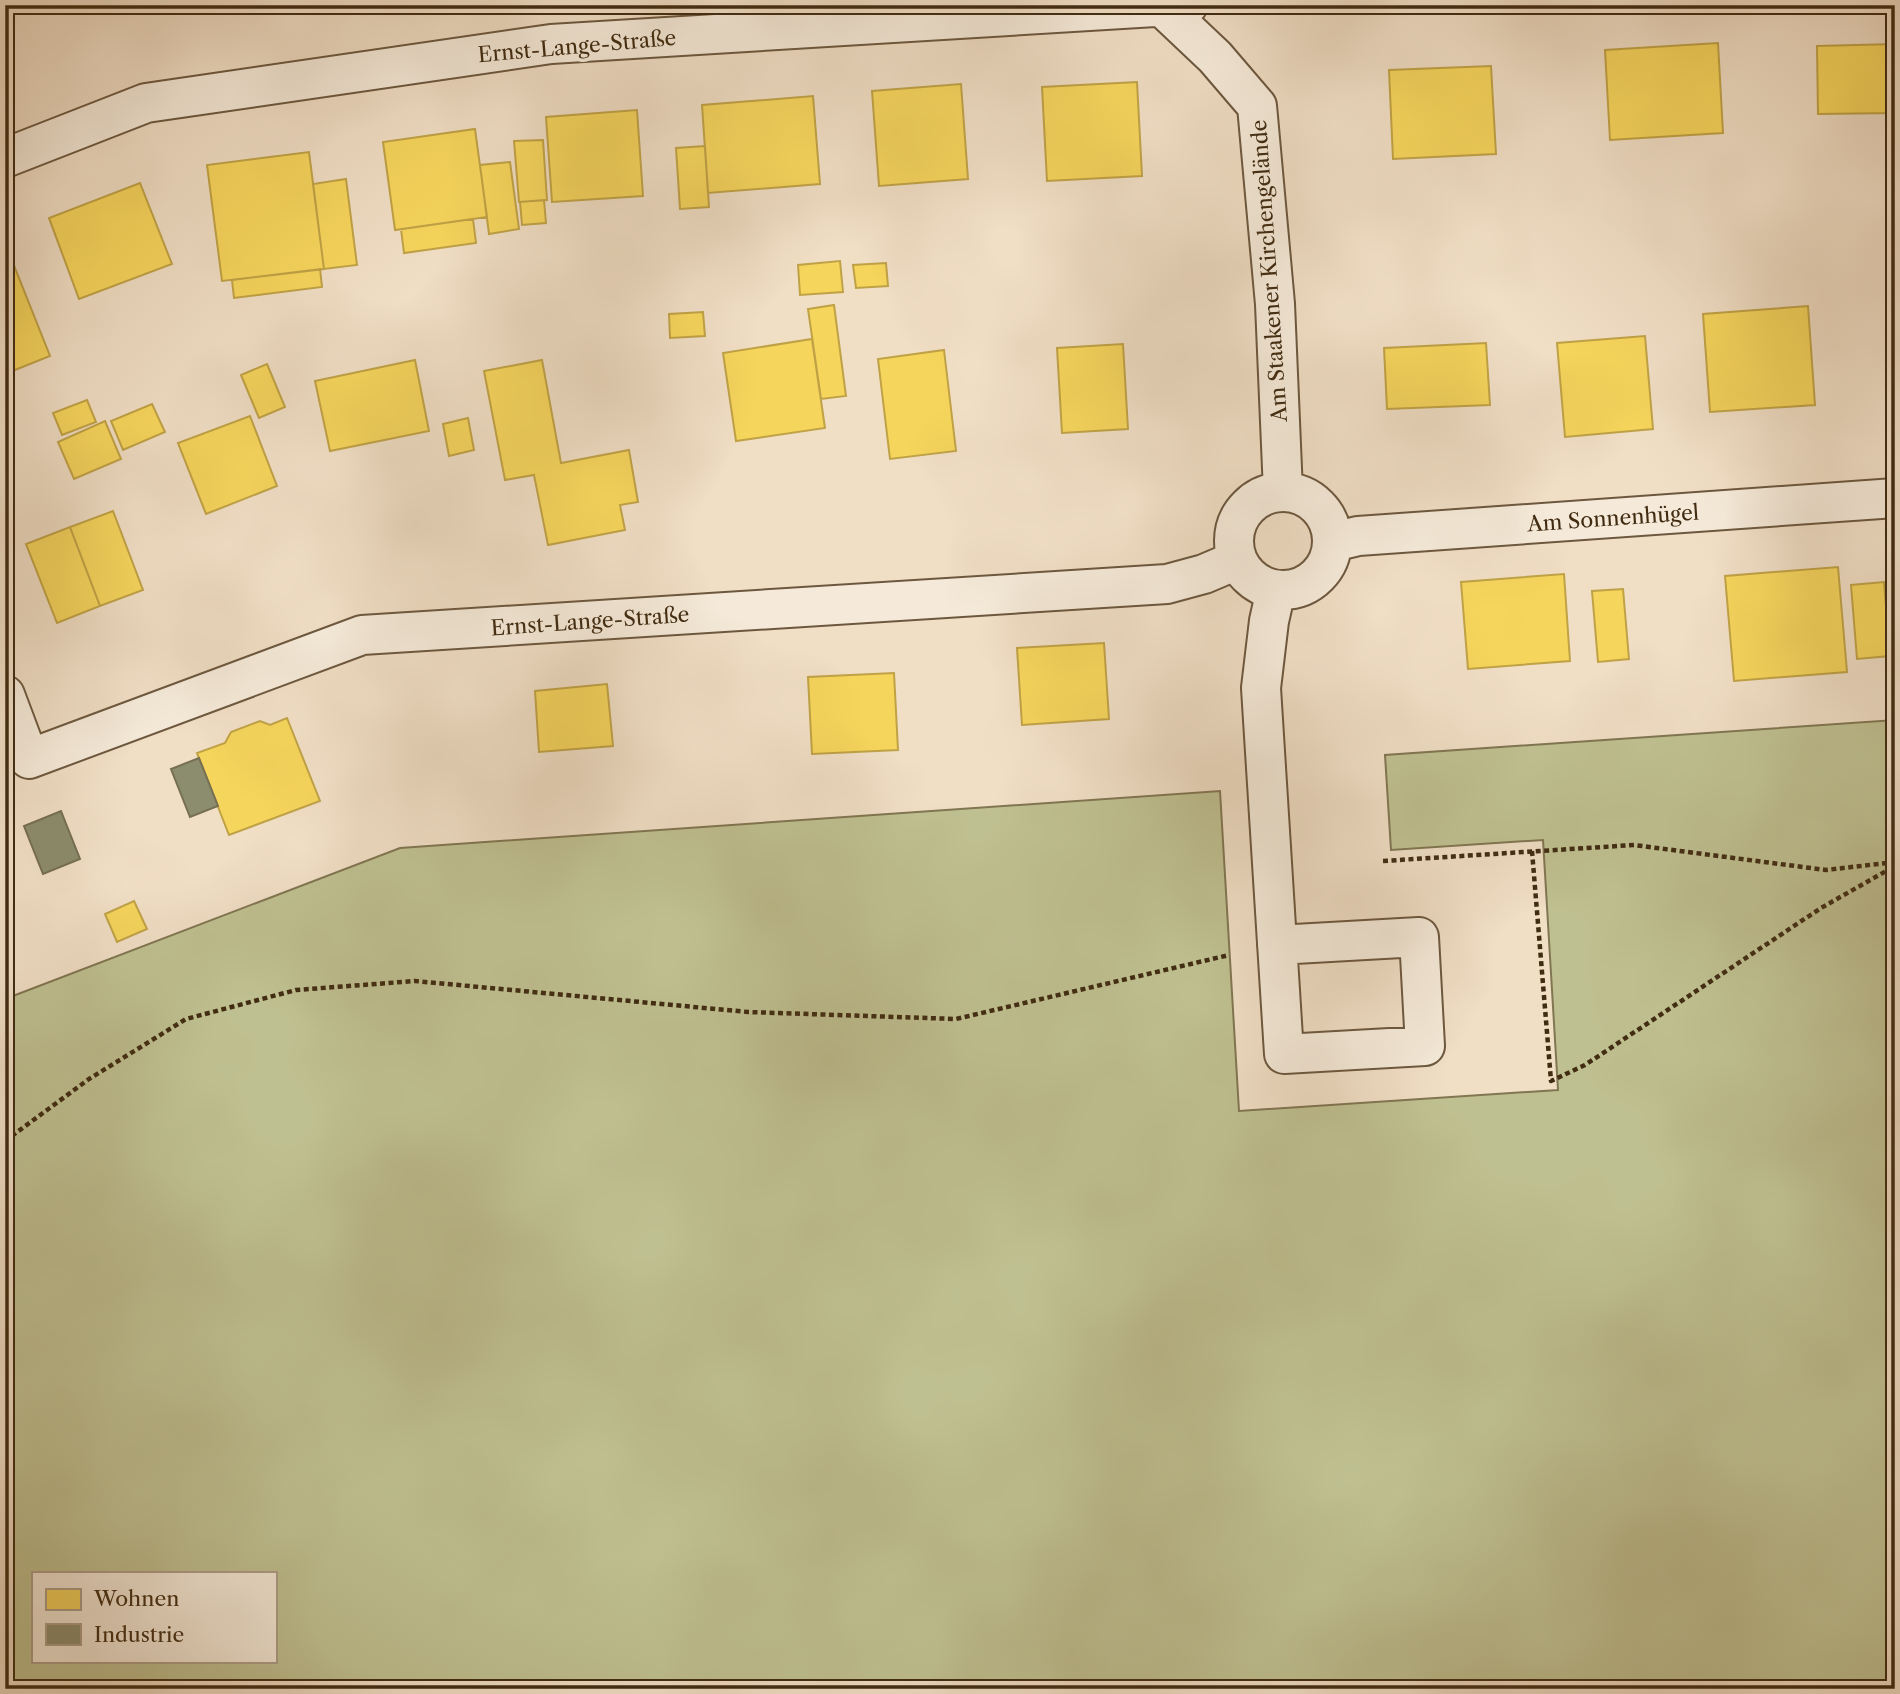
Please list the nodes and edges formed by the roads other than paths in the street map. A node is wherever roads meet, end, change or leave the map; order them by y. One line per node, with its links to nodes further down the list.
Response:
1 (1170, 6): 2 (street, Ernst-Lange-Straße); 3 (street, Am Staakener Kirchengelände)
2 (5, 158)
3 (1283, 492): 5 (street); 6 (street)
4 (1895, 498): 5 (street, Am Sonnenhügel)
5 (1333, 542): 7 (street)
6 (1237, 560): 7 (street); 8 (street, Ernst-Lange-Straße)
7 (1276, 590): 9 (street)
8 (5, 695)
9 (1277, 945): 9 (street)

